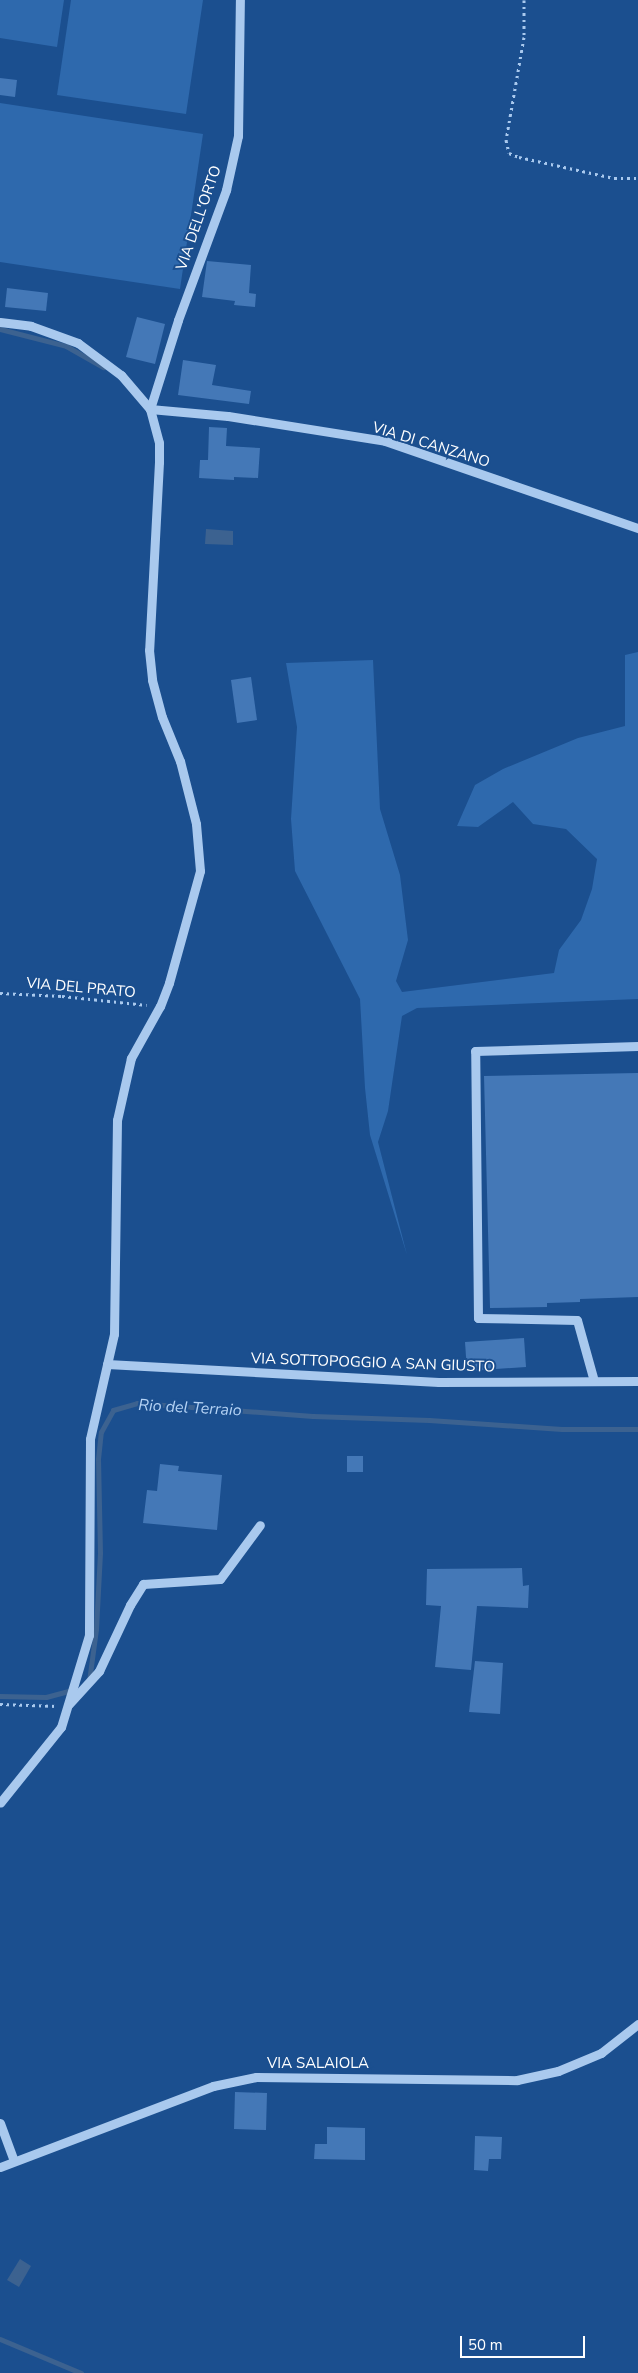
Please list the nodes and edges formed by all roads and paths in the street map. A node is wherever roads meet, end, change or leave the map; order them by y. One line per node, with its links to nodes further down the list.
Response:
1 (240, 0): 5 (street, VIA DELL'ORTO)
2 (524, 0): 3 (path)
3 (638, 178)
4 (0, 322): 5 (street)
5 (150, 409): 6 (street, VIA DI CANZANO); 8 (street)
6 (638, 528)
7 (0, 993): 8 (path, VIA DEL PRATO)
8 (160, 1006): 10 (street)
9 (638, 1046): 11 (street)
10 (107, 1364): 11 (street, VIA SOTTOPOGGIO A SAN GIUSTO); 15 (street)
11 (594, 1381): 12 (street, VIA SOTTOPOGGIO A SAN GIUSTO)
12 (638, 1381)
13 (260, 1525): 15 (street)
14 (0, 1704): 15 (path)
15 (67, 1706): 16 (street)
16 (0, 1803)
17 (638, 2024): 19 (street, VIA SALAIOLA)
18 (0, 2123): 19 (street)
19 (14, 2161): 20 (street, VIA SALAIOLA)
20 (0, 2167)

